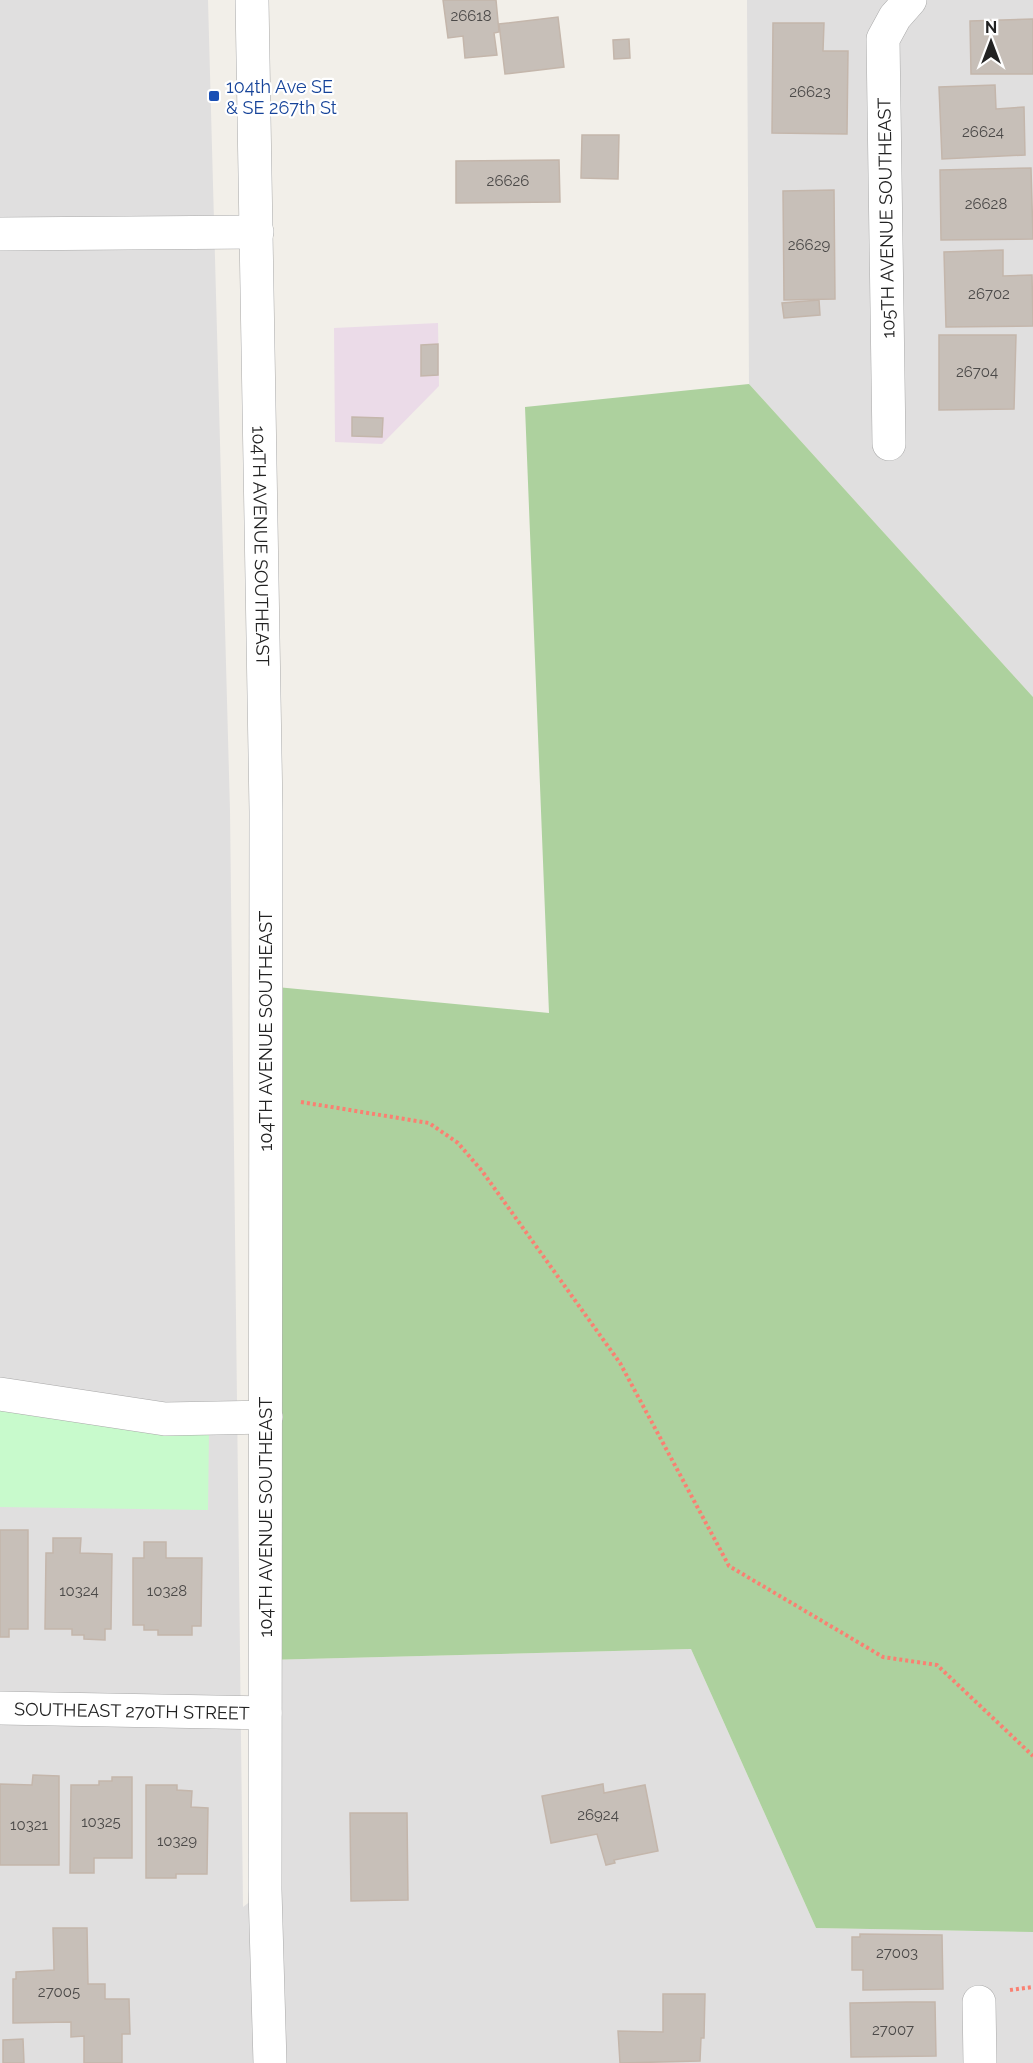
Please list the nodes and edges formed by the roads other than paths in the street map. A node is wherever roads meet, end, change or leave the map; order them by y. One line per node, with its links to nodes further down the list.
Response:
1 (252, 0): 3 (street, 104TH AVENUE SOUTHEAST)
2 (910, 0): 5 (street, 105TH AVENUE SOUTHEAST)
3 (257, 232): 4 (street); 7 (street, 104TH AVENUE SOUTHEAST)
4 (0, 234)
5 (889, 444)
6 (0, 1394): 7 (street)
7 (266, 1417): 9 (street, 104TH AVENUE SOUTHEAST)
8 (0, 1708): 9 (street, SOUTHEAST 270TH STREET)
9 (265, 1713): 11 (street, 104TH AVENUE SOUTHEAST)
10 (979, 2002): 12 (street)
11 (270, 2063)
12 (980, 2063)

